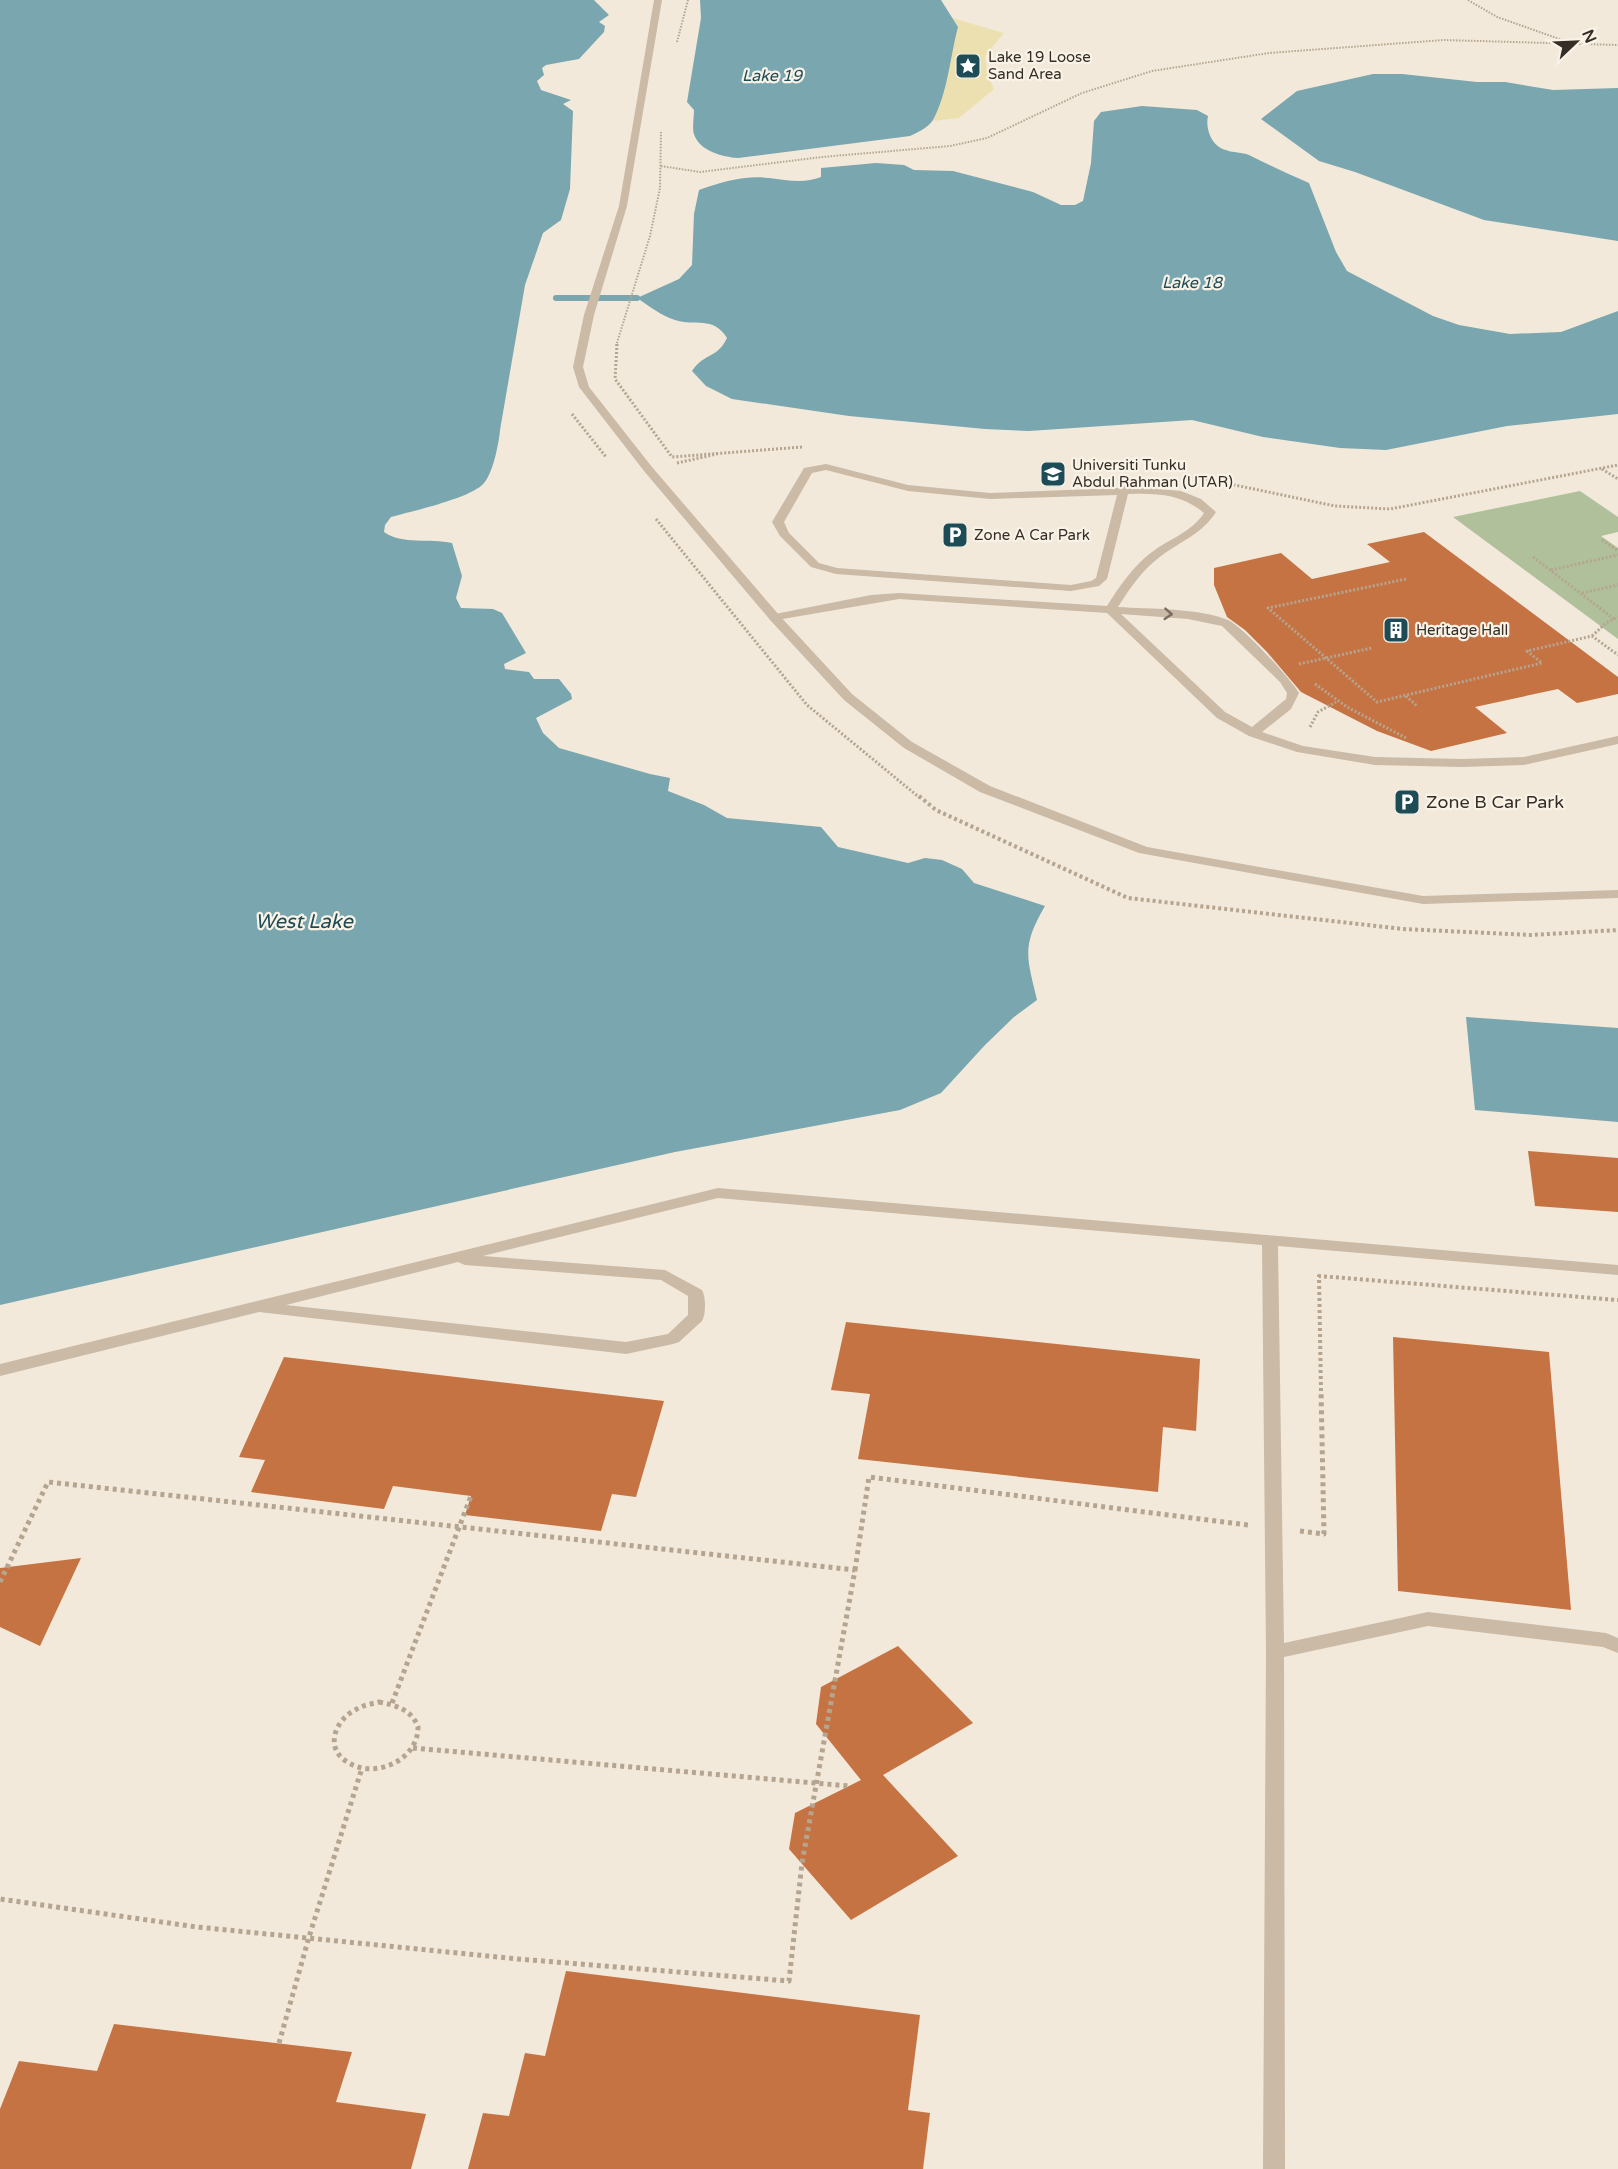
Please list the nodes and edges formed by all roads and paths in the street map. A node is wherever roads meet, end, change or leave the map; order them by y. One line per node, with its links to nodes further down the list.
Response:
1 (658, 0): 26 (street)
2 (688, 0): 6 (path)
3 (1468, 0): 4 (path)
4 (1574, 44): 5 (path); 8 (path)
5 (1618, 45)
6 (675, 48)
7 (662, 124): 8 (path)
8 (661, 166): 11 (path)
9 (568, 408): 12 (path)
10 (717, 453): 13 (path)
11 (672, 457)
12 (606, 458)
13 (677, 463)
14 (1602, 468): 15 (path)
15 (1618, 479)
16 (1124, 489): 16 (street); 25 (street)
17 (651, 513): 43 (path)
18 (1602, 540): 19 (path)
19 (1618, 553): 21 (path)
20 (1533, 557): 21 (path)
21 (1550, 570): 24 (path)
22 (1406, 579): 31 (path)
23 (1618, 585): 24 (path)
24 (1581, 593): 27 (path)
25 (1110, 610): 26 (street); 40 (street); 40 (street, one-way to 40)
26 (775, 618): 42 (street)
27 (1616, 618): 28 (path)
28 (1592, 636): 30 (path); 35 (path)
29 (1372, 648): 31 (path)
30 (1618, 656)
31 (1324, 658): 37 (path)
32 (1294, 665): 33 (path)
33 (1302, 672)
34 (1311, 680): 39 (path)
35 (1440, 687): 36 (path); 37 (path)
36 (1447, 692)
37 (1405, 696): 38 (path)
38 (1417, 706)
39 (1368, 720)
40 (1253, 733): 41 (street)
41 (1618, 740)
42 (1618, 894)
43 (1618, 930)
44 (1270, 1240): 45 (street); 46 (street); 52 (street)
45 (450, 1259): 48 (street); 48 (street)
46 (1618, 1269)
47 (1618, 1300): 52 (path)
48 (255, 1307): 49 (street)
49 (0, 1370)
50 (471, 1496): 51 (path)
51 (459, 1528): 53 (path); 54 (path); 57 (path)
52 (1274, 1528): 53 (path); 56 (street)
53 (855, 1570): 60 (path)
54 (0, 1582)
55 (1618, 1646): 56 (street)
56 (1275, 1652): 65 (street)
57 (392, 1703): 58 (path); 59 (path)
58 (413, 1748): 59 (path); 60 (path)
59 (362, 1768): 63 (path)
60 (817, 1783): 61 (path); 63 (path)
61 (849, 1786)
62 (0, 1899): 63 (path)
63 (309, 1937): 64 (path)
64 (279, 2043)
65 (1274, 2169)

